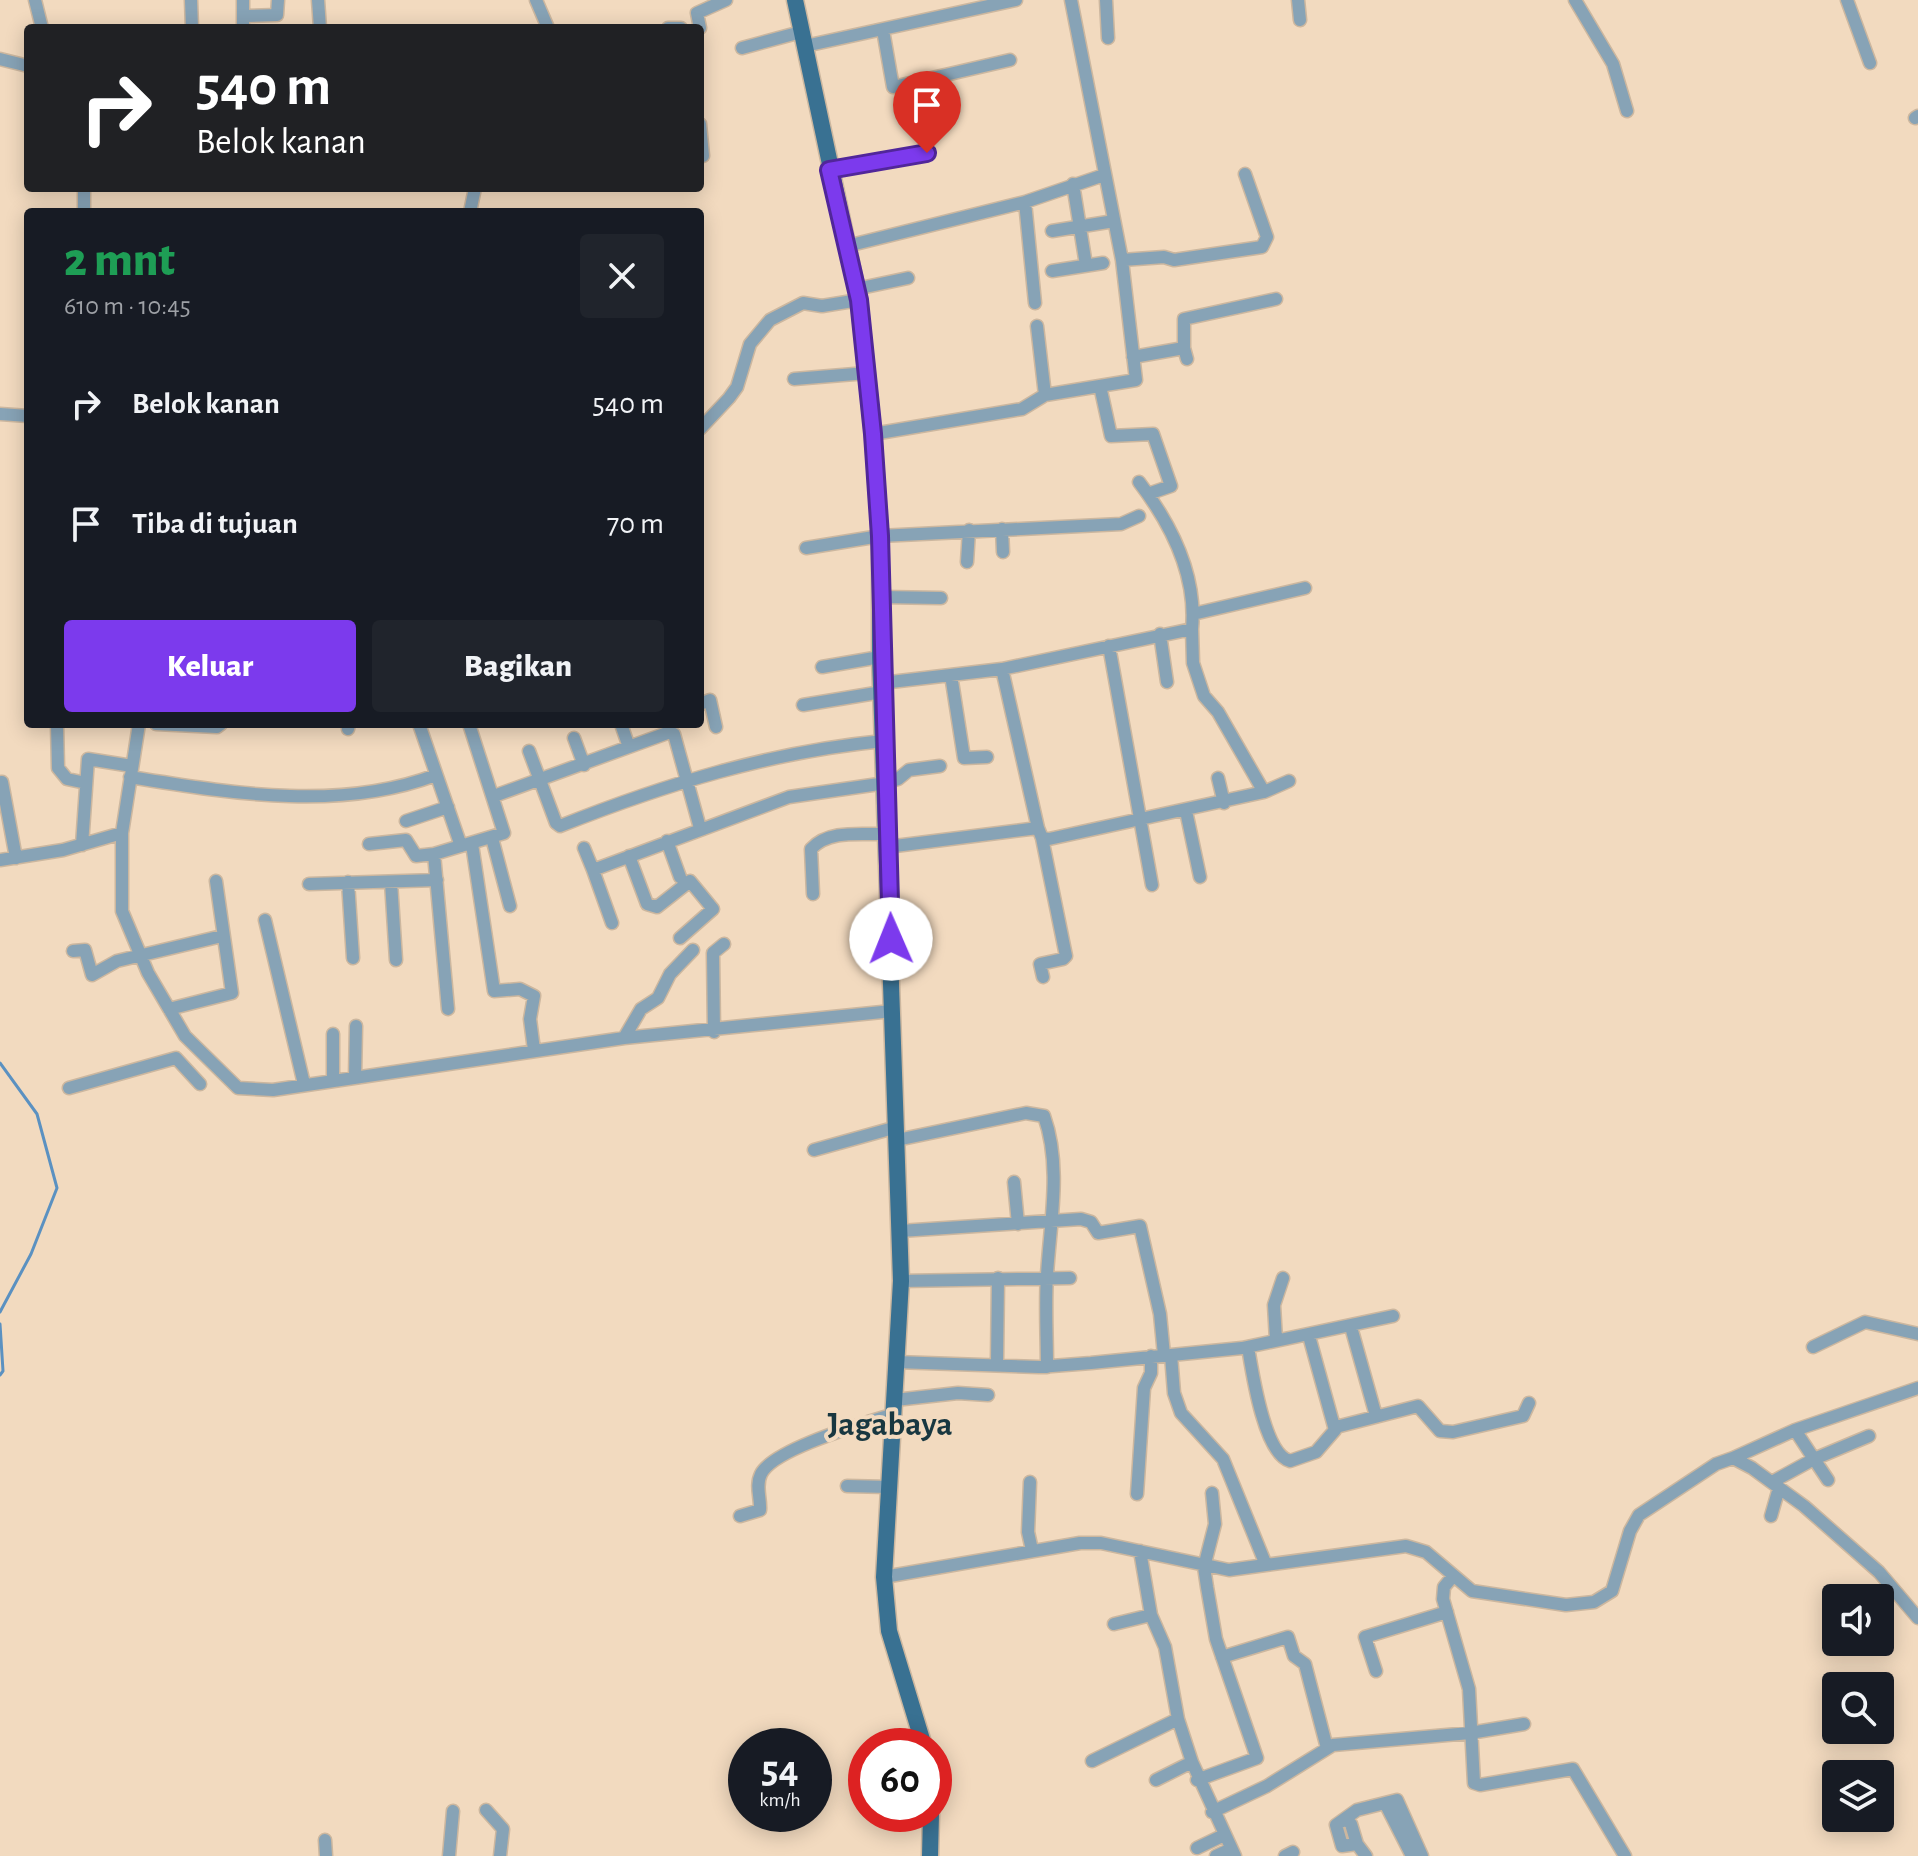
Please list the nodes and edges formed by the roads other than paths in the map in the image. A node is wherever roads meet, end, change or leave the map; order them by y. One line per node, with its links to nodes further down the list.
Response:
1 (35, 0): 17 (street)
2 (191, 0): 18 (street)
3 (243, 0): 16 (street)
4 (278, 0): 16 (street)
5 (318, 0): 19 (street)
6 (536, 0): 20 (street)
7 (726, 0): 21 (street)
8 (795, 0): 24 (main road)
9 (1016, 0): 22 (street)
10 (1071, 0): 34 (street)
11 (1106, 0): 23 (street)
12 (1298, 0): 15 (street)
13 (1575, 0): 30 (street)
14 (1844, 2): 28 (street)
15 (1300, 20)
16 (243, 22)
17 (41, 24)
18 (192, 24)
19 (320, 24)
20 (546, 24)
21 (699, 24)
22 (883, 30): 24 (street); 27 (street)
23 (1108, 38)
24 (803, 39): 25 (street); 32 (main road)
25 (742, 48)
26 (0, 59): 29 (street)
27 (1010, 60)
28 (1870, 63)
29 (24, 65)
30 (1627, 111)
31 (927, 153): 32 (street)
32 (829, 170): 40 (main road)
33 (1245, 174): 41 (street)
34 (1104, 175): 35 (street); 41 (street)
35 (1073, 184): 36 (street); 38 (street)
36 (1025, 202): 40 (street); 48 (street)
37 (1108, 222): 38 (street)
38 (1080, 226): 39 (street); 43 (street)
39 (1052, 231)
40 (847, 246): 46 (main road)
41 (1122, 260): 50 (street)
42 (1103, 263): 43 (street)
43 (1086, 265): 44 (street)
44 (1052, 271)
45 (908, 278): 46 (street)
46 (858, 294): 51 (main road); 57 (street)
47 (1276, 299): 50 (street)
48 (1035, 303)
49 (1037, 326): 54 (street)
50 (1133, 357): 53 (street)
51 (867, 373): 52 (street); 58 (main road)
52 (794, 379)
53 (1100, 386): 54 (street); 60 (street)
54 (1045, 395): 58 (street)
55 (0, 414): 56 (street)
56 (24, 416)
57 (704, 424)
58 (873, 434): 64 (main road)
59 (1139, 482): 60 (street)
60 (1148, 494): 71 (street)
61 (1139, 516): 62 (street)
62 (1002, 529): 63 (street); 66 (street)
63 (969, 530): 64 (street); 67 (street)
64 (880, 536): 65 (street); 69 (main road)
65 (806, 548)
66 (1003, 552)
67 (967, 562)
68 (1305, 588): 71 (street)
69 (882, 597): 70 (street); 75 (main road)
70 (941, 598)
71 (1193, 614): 72 (street)
72 (1192, 629): 73 (street); 106 (street)
73 (1160, 634): 74 (street); 79 (street)
74 (1109, 646): 77 (street); 111 (street)
75 (880, 657): 76 (street); 80 (main road)
76 (822, 667)
77 (1002, 669): 78 (street); 115 (street)
78 (951, 675): 80 (street); 94 (street)
79 (1167, 682)
80 (882, 688): 82 (street); 91 (main road)
81 (704, 702): 83 (street)
82 (803, 705)
83 (716, 727)
84 (57, 728): 104 (street)
85 (138, 728): 97 (street)
86 (420, 728): 98 (street)
87 (470, 728): 107 (street)
88 (622, 728): 92 (street)
89 (671, 728): 92 (street); 100 (street)
90 (574, 738): 95 (street)
91 (883, 741): 100 (street); 105 (main road)
92 (629, 747): 95 (street)
93 (529, 751): 103 (street)
94 (987, 757)
95 (584, 765): 103 (street)
96 (940, 766): 105 (street)
97 (131, 772): 98 (street); 104 (street); 114 (street)
98 (436, 775): 109 (street)
99 (1218, 778): 108 (street)
100 (684, 779): 103 (street); 113 (street)
101 (1289, 781): 106 (street)
102 (2, 782): 125 (street)
103 (540, 782): 107 (street)
104 (86, 783): 120 (street)
105 (886, 783): 113 (street); 117 (main road)
106 (1264, 792): 108 (street)
107 (494, 796): 116 (street)
108 (1224, 803): 110 (street)
109 (448, 807): 112 (street); 121 (street)
110 (1186, 811): 111 (street); 129 (street)
111 (1141, 820): 115 (street); 135 (street)
112 (406, 821)
113 (700, 828): 118 (street)
114 (122, 833): 120 (street); 145 (street)
115 (1040, 833): 117 (street); 148 (street)
116 (492, 838): 121 (street); 137 (street)
117 (887, 840): 136 (street); 151 (main road)
118 (667, 841): 124 (street); 128 (street)
119 (369, 844): 123 (street)
120 (82, 845): 125 (street)
121 (467, 845): 123 (street); 156 (street)
122 (584, 848): 127 (street)
123 (434, 854): 130 (street)
124 (629, 856): 127 (street); 141 (street)
125 (16, 858): 126 (street)
126 (0, 860)
127 (593, 870): 139 (street)
128 (680, 877)
129 (1200, 877)
130 (437, 880): 133 (street); 150 (street)
131 (216, 881): 140 (street)
132 (348, 882): 133 (street); 134 (street); 146 (street)
133 (391, 882): 147 (street)
134 (309, 884)
135 (1152, 885)
136 (813, 894)
137 (510, 906)
138 (265, 920): 160 (street)
139 (612, 923)
140 (222, 936): 145 (street); 149 (street)
141 (680, 938)
142 (724, 944): 153 (street)
143 (693, 950): 155 (street)
144 (73, 951): 145 (street)
145 (140, 954): 149 (street)
146 (353, 958)
147 (396, 960)
148 (1043, 977)
149 (169, 1009): 160 (street)
150 (448, 1009)
151 (892, 1011): 153 (street); 162 (main road)
152 (356, 1026): 157 (street)
153 (714, 1032): 155 (street)
154 (333, 1034): 158 (street)
155 (624, 1038): 156 (street)
156 (534, 1050): 157 (street)
157 (355, 1077): 158 (street)
158 (333, 1080): 160 (street)
159 (200, 1084): 161 (street)
160 (304, 1084)
161 (69, 1088)
162 (897, 1133): 163 (street); 165 (street); 167 (main road)
163 (814, 1150)
164 (1014, 1182): 166 (street)
165 (1050, 1223): 166 (street); 168 (street); 180 (street)
166 (1018, 1224): 167 (street)
167 (900, 1231): 172 (main road)
168 (1047, 1277): 169 (street); 170 (street); 183 (street)
169 (998, 1278): 172 (street); 182 (street)
170 (1070, 1278)
171 (1283, 1278): 177 (street)
172 (901, 1281): 181 (main road)
173 (1393, 1316): 174 (street)
174 (1351, 1327): 176 (street); 188 (street)
175 (1918, 1334): 179 (street)
176 (1309, 1336): 177 (street); 189 (street)
177 (1276, 1340): 178 (street)
178 (1248, 1347): 180 (street); 189 (street)
179 (1813, 1347)
180 (1162, 1355): 183 (street); 200 (street); 205 (street)
181 (896, 1362): 182 (street); 187 (main road)
182 (997, 1363): 183 (street)
183 (1047, 1367)
184 (1918, 1388): 190 (street)
185 (988, 1395): 187 (street)
186 (1529, 1403): 188 (street)
187 (895, 1407): 198 (main road); 201 (street)
188 (1376, 1416): 189 (street)
189 (1336, 1427)
190 (1795, 1430): 192 (street); 193 (street)
191 (1869, 1436): 193 (street)
192 (1733, 1458): 196 (street); 207 (street)
193 (1814, 1459): 194 (street); 196 (street)
194 (1828, 1480)
195 (1030, 1482): 203 (street)
196 (1776, 1485): 202 (street); 211 (street)
197 (847, 1486): 198 (street)
198 (889, 1487): 208 (main road)
199 (1212, 1493): 206 (street)
200 (1137, 1494)
201 (740, 1516)
202 (1771, 1516)
203 (1032, 1550): 204 (street); 208 (street)
204 (1140, 1551): 206 (street); 210 (street)
205 (1266, 1565): 206 (street); 207 (street)
206 (1204, 1567): 213 (street)
207 (1453, 1576): 209 (street)
208 (884, 1577): 217 (main road)
209 (1447, 1612): 214 (street); 218 (street)
210 (1151, 1615): 212 (street); 215 (street)
211 (1918, 1618)
212 (1114, 1624)
213 (1222, 1657): 219 (street); 223 (street)
214 (1376, 1671)
215 (1178, 1719): 220 (street); 221 (street)
216 (1524, 1724): 218 (street)
217 (919, 1728)
218 (1470, 1733): 219 (street); 242 (street)
219 (1327, 1748): 228 (street)
220 (1092, 1761)
221 (1192, 1762): 222 (street); 223 (street)
222 (1156, 1780)
223 (1197, 1780): 228 (street)
224 (1412, 1796): 225 (street)
225 (1391, 1802): 239 (street); 240 (street); 241 (street)
226 (486, 1810): 236 (street)
227 (453, 1811): 235 (street)
228 (1212, 1812): 230 (street)
229 (931, 1832): 237 (main road)
230 (1224, 1835): 232 (street); 233 (street)
231 (325, 1840): 234 (street)
232 (1197, 1848)
233 (1233, 1852): 238 (street)
234 (326, 1856)
235 (449, 1856)
236 (500, 1856)
237 (930, 1856)
238 (1216, 1856)
239 (1366, 1856)
240 (1412, 1856)
241 (1422, 1856)
242 (1625, 1856)

